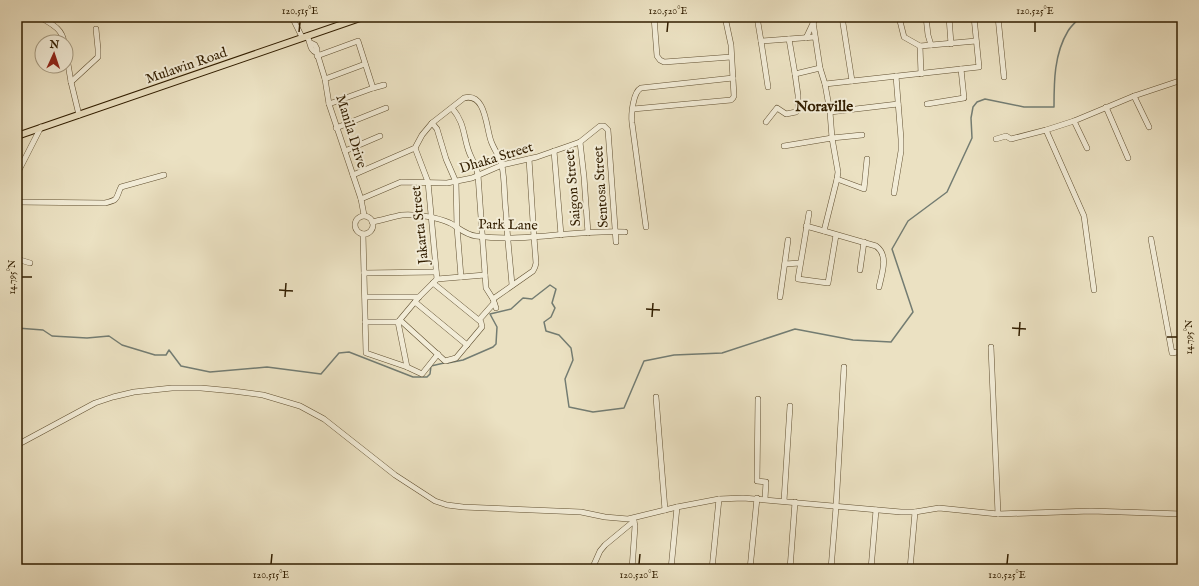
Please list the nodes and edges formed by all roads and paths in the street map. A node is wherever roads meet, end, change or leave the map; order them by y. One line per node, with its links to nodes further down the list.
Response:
1 (28, 17): 15 (street)
2 (40, 17): 17 (street)
3 (292, 17): 18 (street, Manila Drive)
4 (363, 17): 18 (main road, Mulawin Road)
5 (654, 17): 28 (street)
6 (725, 17): 28 (street)
7 (757, 17): 22 (street)
8 (842, 17): 39 (street)
9 (899, 17): 26 (street)
10 (926, 17): 25 (street)
11 (949, 17): 24 (street)
12 (974, 17): 23 (street)
13 (998, 17): 36 (street)
14 (815, 19): 19 (street); 20 (street)
15 (17, 20)
16 (96, 29): 41 (street)
17 (61, 34)
18 (305, 36): 27 (street, Manila Drive); 55 (main road, Mulawin Road)
19 (815, 37): 20 (street); 30 (street)
20 (806, 38): 21 (street)
21 (790, 39): 22 (street); 33 (street)
22 (760, 40): 44 (street)
23 (976, 41): 24 (street); 31 (street)
24 (951, 44): 25 (street)
25 (931, 45): 26 (street)
26 (920, 46): 34 (street)
27 (317, 55): 29 (street); 38 (street, Manila Drive)
28 (732, 57): 37 (street)
29 (365, 64): 38 (street); 45 (street)
30 (820, 68): 33 (street); 42 (street)
31 (961, 70): 34 (street); 49 (street)
32 (70, 74): 41 (street)
33 (795, 74): 57 (street)
34 (921, 74): 35 (street)
35 (896, 76): 39 (street); 48 (street)
36 (1004, 77)
37 (733, 78): 53 (street); 53 (street)
38 (325, 79): 47 (street, Manila Drive)
39 (852, 80): 42 (street)
40 (1182, 80): 46 (street)
41 (71, 82): 55 (street)
42 (825, 84): 54 (street)
43 (384, 86): 45 (street)
44 (768, 87)
45 (373, 88): 47 (street)
46 (1134, 96): 50 (street); 61 (street)
47 (329, 104): 60 (street, Manila Drive)
48 (898, 104): 54 (street); 86 (street)
49 (927, 104)
50 (1106, 107): 56 (street); 75 (street)
51 (386, 108): 60 (street)
52 (452, 108): 58 (street); 78 (street); 82 (street)
53 (633, 109): 94 (street)
54 (830, 112): 67 (street)
55 (79, 115): 59 (main road, Mulawin Road)
56 (1074, 120): 63 (street); 72 (street)
57 (766, 122)
58 (432, 123): 71 (street); 85 (street)
59 (41, 127): 65 (main road, Mulawin Road); 79 (street)
60 (336, 128): 73 (street, Manila Drive)
61 (1149, 128)
62 (608, 130): 69 (street, Dhaka Street); 96 (street, Sentosa Street)
63 (1046, 130): 68 (street); 122 (street)
64 (862, 135): 67 (street)
65 (17, 136)
66 (380, 136): 73 (street)
67 (832, 138): 70 (street); 83 (street)
68 (996, 139)
69 (580, 142): 74 (street, Dhaka Street); 99 (street, Saigon Street)
70 (784, 146)
71 (415, 148): 81 (street); 84 (street, Jakarta Street)
72 (1086, 148)
73 (345, 151): 81 (street, Manila Drive)
74 (554, 151): 76 (street, Dhaka Street); 101 (street)
75 (1128, 158)
76 (529, 159): 78 (street, Dhaka Street); 104 (street)
77 (866, 159): 83 (street)
78 (502, 165): 82 (street, Dhaka Street); 105 (street)
79 (17, 174)
80 (164, 175): 88 (street)
81 (353, 175): 87 (street, Manila Drive)
82 (478, 175): 85 (street, Dhaka Street); 103 (street)
83 (837, 179): 97 (street)
84 (428, 182): 85 (street, Dhaka Street); 87 (street, Dhaka Street); 91 (street, Jakarta Street)
85 (456, 182): 95 (street)
86 (894, 193)
87 (361, 199): 90 (street, Manila Drive)
88 (17, 202)
89 (809, 213): 93 (street)
90 (364, 215): 92 (street); 100 (street)
91 (432, 217): 92 (street, Park Lane); 95 (street, Park Lane); 115 (street, Jakarta Street)
92 (372, 222): 100 (street)
93 (806, 226): 97 (street); 112 (street)
94 (646, 227)
95 (457, 228): 103 (street, Park Lane); 118 (street)
96 (615, 231): 98 (street, Park Lane); 99 (street, Park Lane); 108 (street, Sentosa Street)
97 (824, 231): 102 (street)
98 (625, 232)
99 (588, 233): 101 (street, Park Lane)
100 (363, 234): 116 (street)
101 (561, 235): 104 (street, Park Lane)
102 (836, 235): 109 (street); 112 (street)
103 (483, 237): 105 (street, Park Lane); 117 (street)
104 (534, 237): 105 (street, Park Lane); 120 (street)
105 (507, 238): 120 (street)
106 (1151, 239): 132 (street)
107 (788, 240): 113 (street)
108 (616, 242)
109 (864, 242): 114 (street); 121 (street)
110 (17, 259): 111 (street)
111 (30, 263)
112 (800, 263): 113 (street)
113 (785, 264): 124 (street)
114 (860, 270)
115 (436, 272): 116 (street); 119 (street, Jakarta Street)
116 (364, 273): 123 (street)
117 (485, 275): 118 (street, Jakarta Street); 126 (street)
118 (461, 277): 119 (street, Jakarta Street)
119 (435, 281): 125 (street, Jakarta Street); 127 (street)
120 (512, 285): 126 (street)
121 (879, 287)
122 (1094, 290)
123 (365, 297): 125 (street); 129 (street)
124 (780, 297)
125 (417, 299): 128 (street, Jakarta Street); 130 (street)
126 (494, 303): 127 (street)
127 (479, 320): 130 (street)
128 (399, 321): 129 (street); 133 (street); 134 (street)
129 (365, 322): 134 (street)
130 (467, 345): 133 (street)
131 (991, 347): 150 (street)
132 (1182, 351)
133 (438, 354): 134 (street)
134 (407, 367)
135 (844, 367): 146 (street)
136 (656, 397): 147 (street)
137 (758, 399): 142 (street)
138 (790, 406): 143 (street)
139 (17, 445): 152 (street)
140 (757, 498): 141 (street); 142 (street); 157 (street)
141 (719, 499): 145 (street); 156 (street)
142 (765, 499): 143 (street)
143 (784, 501): 144 (street)
144 (796, 502): 146 (street); 158 (street)
145 (677, 507): 147 (street); 155 (street)
146 (836, 507): 148 (street); 159 (street)
147 (665, 510): 152 (street)
148 (876, 510): 149 (street); 160 (street)
149 (914, 512): 150 (street); 161 (street)
150 (998, 514): 151 (street)
151 (1182, 514)
152 (633, 519): 153 (street); 154 (street)
153 (592, 569)
154 (632, 569)
155 (671, 569)
156 (712, 569)
157 (750, 569)
158 (790, 569)
159 (831, 569)
160 (871, 569)
161 (910, 569)

